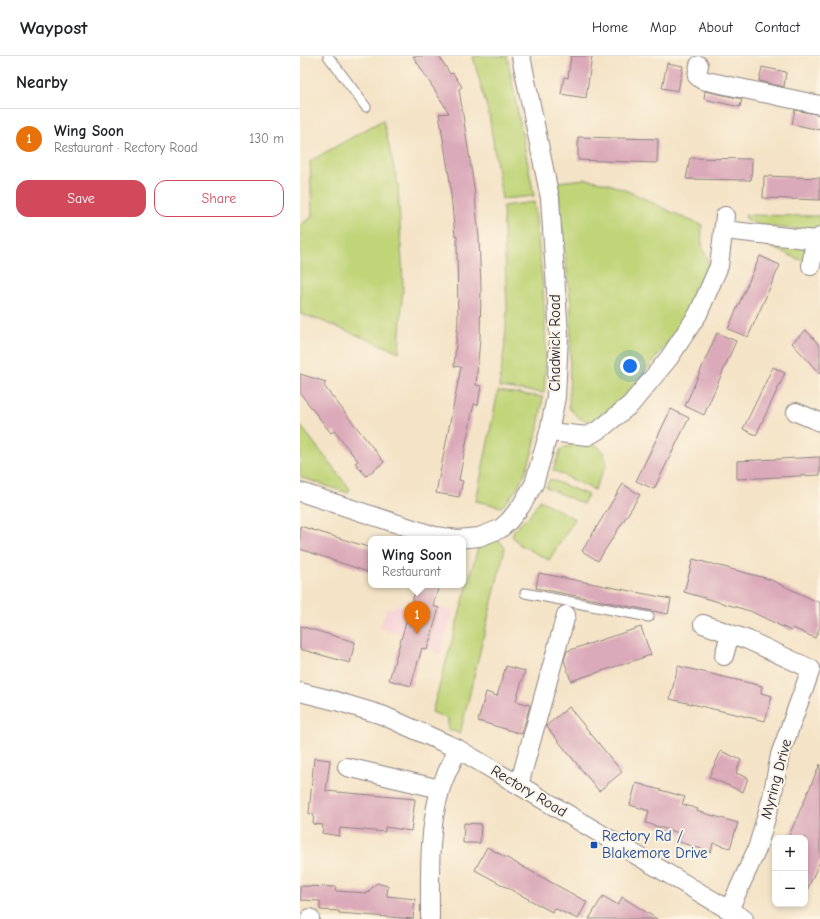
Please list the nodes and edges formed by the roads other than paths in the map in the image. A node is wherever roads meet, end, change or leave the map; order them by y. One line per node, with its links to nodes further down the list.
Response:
1 (328, 56): 5 (lane)
2 (520, 56): 10 (street, Chadwick Road)
3 (699, 65): 4 (street)
4 (820, 105)
5 (366, 107)
6 (817, 238): 7 (street); 10 (street)
7 (811, 266)
8 (796, 412): 9 (street)
9 (820, 422)
10 (549, 432): 13 (street, Chadwick Road)
11 (300, 492): 12 (street, Chadwick Road)
12 (435, 536)
13 (466, 538)
14 (525, 593): 15 (lane)
15 (568, 608): 16 (lane); 24 (street)
16 (649, 617)
17 (703, 624): 18 (street, Myring Drive)
18 (730, 634): 19 (street); 20 (street, Myring Drive)
19 (724, 656)
20 (816, 671): 26 (street, Myring Drive)
21 (300, 692): 22 (street, Rectory Road)
22 (458, 749): 24 (street, Rectory Road); 25 (street)
23 (347, 767): 25 (street)
24 (519, 785): 26 (street, Rectory Road)
25 (440, 789): 27 (street)
26 (728, 910): 28 (street, Rectory Road)
27 (430, 919)
28 (744, 919)

